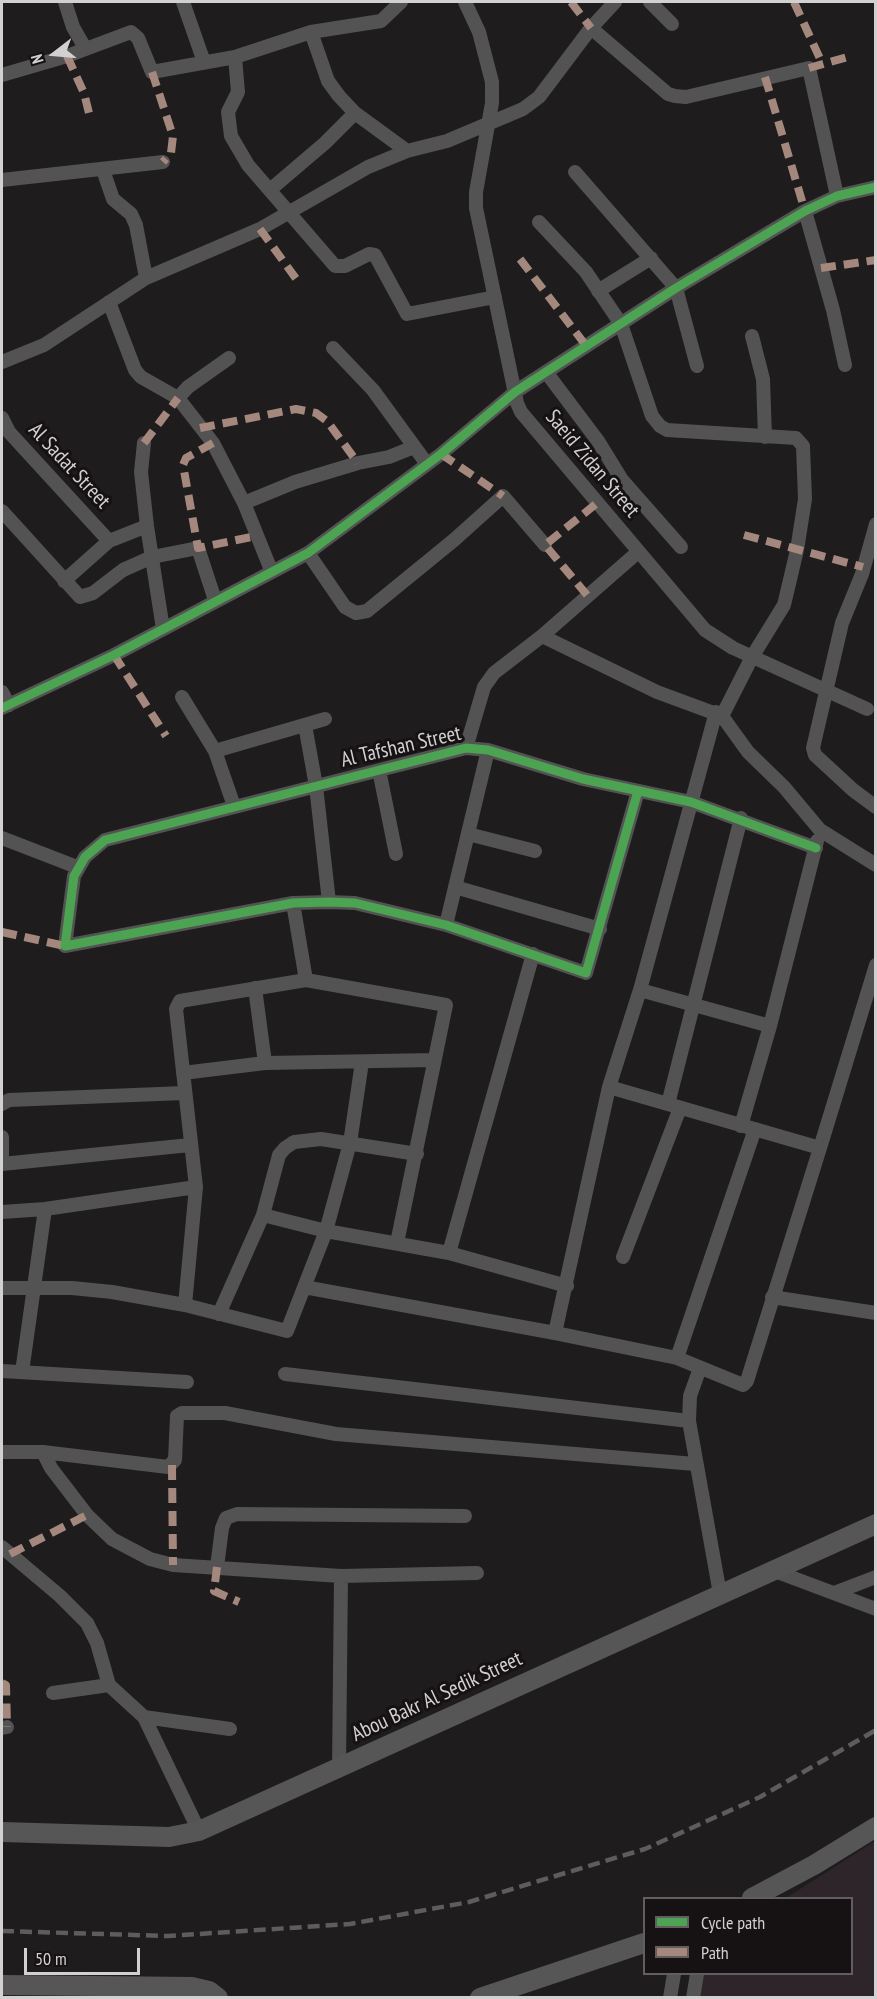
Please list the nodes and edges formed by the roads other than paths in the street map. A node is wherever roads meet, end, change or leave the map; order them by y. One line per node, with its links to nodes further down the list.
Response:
1 (65, 2): 10 (street)
2 (183, 2): 12 (street)
3 (401, 2): 9 (street)
4 (465, 2): 15 (street, Saeid Zidan Street)
5 (615, 2): 8 (street)
6 (650, 2): 7 (street)
7 (672, 24)
8 (591, 28): 15 (street); 23 (street)
9 (311, 32): 11 (street); 14 (street)
10 (85, 48): 12 (street); 13 (street)
11 (235, 57): 12 (street); 22 (street)
12 (204, 62)
13 (2, 75)
14 (355, 113): 16 (street); 22 (street)
15 (489, 123): 16 (street); 31 (street, Saeid Zidan Street)
16 (407, 151): 25 (street)
17 (163, 162): 18 (street)
18 (103, 170): 20 (street); 28 (street)
19 (575, 172): 27 (street)
20 (2, 180)
21 (876, 187): 23 (street)
22 (271, 189): 25 (street)
23 (837, 196): 24 (street)
24 (805, 211): 29 (street); 38 (street)
25 (289, 212): 28 (street); 31 (street)
26 (539, 222): 30 (street)
27 (651, 258): 29 (street); 30 (street)
28 (146, 278): 32 (street)
29 (676, 288): 33 (street); 39 (street)
30 (598, 291): 33 (street)
31 (495, 297): 41 (street, Saeid Zidan Street)
32 (110, 302): 37 (street); 42 (street)
33 (621, 324): 40 (street); 44 (street)
34 (752, 336): 44 (street)
35 (333, 348): 46 (street)
36 (229, 358): 42 (street)
37 (2, 362)
38 (845, 365)
39 (697, 366)
40 (546, 372): 41 (street); 55 (street)
41 (515, 392): 47 (street); 56 (street, Saeid Zidan Street)
42 (178, 398): 48 (street)
43 (2, 418): 52 (street, Al Sadat Street)
44 (765, 437): 65 (street)
45 (144, 443): 51 (street)
46 (414, 447): 47 (street); 48 (street)
47 (427, 464): 57 (street)
48 (244, 503): 59 (street)
49 (3, 516): 61 (street)
50 (876, 524): 53 (street)
51 (147, 526): 52 (street); 58 (street)
52 (109, 541): 61 (street)
53 (873, 541): 60 (street)
54 (545, 546): 57 (street)
55 (681, 547)
56 (638, 552): 64 (street); 65 (street, Saeid Zidan Street)
57 (308, 553): 59 (street)
58 (152, 557): 61 (street); 62 (street); 63 (street)
59 (271, 570): 62 (street)
60 (869, 575): 67 (street)
61 (64, 581)
62 (215, 600): 63 (street)
63 (164, 629): 69 (street)
64 (542, 636): 71 (street); 74 (street)
65 (752, 657): 67 (street, Saeid Zidan Street); 71 (street)
66 (2, 692): 69 (street)
67 (826, 693): 70 (street, Saeid Zidan Street); 82 (street)
68 (182, 697): 76 (street)
69 (5, 707)
70 (867, 709)
71 (719, 714): 80 (street); 84 (street)
72 (325, 719): 73 (street)
73 (305, 725): 76 (street); 78 (street)
74 (466, 748): 75 (street, Al Tafshan Street); 77 (street, Al Tafshan Street)
75 (489, 750): 79 (street, Al Tafshan Street); 85 (street)
76 (215, 751): 81 (street)
77 (379, 770): 78 (street, Al Tafshan Street); 89 (street)
78 (316, 786): 81 (street, Al Tafshan Street); 93 (street)
79 (638, 791): 80 (street, Al Tafshan Street); 96 (street)
80 (691, 801): 83 (street, Al Tafshan Street); 101 (street)
81 (234, 806): 91 (street, Al Tafshan Street)
82 (876, 807)
83 (741, 818): 87 (street, Al Tafshan Street); 102 (street)
84 (820, 830): 87 (street); 90 (street)
85 (468, 834): 88 (street); 92 (street)
86 (2, 838): 91 (street)
87 (816, 848): 103 (street)
88 (535, 851)
89 (396, 854)
90 (876, 866)
91 (77, 867): 94 (street, Al Tafshan Street)
92 (455, 886): 95 (street); 96 (street)
93 (329, 902): 94 (street); 95 (street)
94 (293, 903): 99 (street)
95 (446, 925): 97 (street)
96 (600, 929): 97 (street)
97 (533, 954): 126 (street)
98 (876, 965): 117 (street)
99 (306, 980): 100 (street); 104 (street)
100 (255, 988): 106 (street); 107 (street)
101 (640, 990): 102 (street); 108 (street)
102 (695, 1005): 103 (street); 111 (street)
103 (770, 1026): 112 (street)
104 (434, 1060): 105 (street); 118 (street)
105 (362, 1062): 106 (street); 115 (street)
106 (265, 1063): 107 (street)
107 (183, 1073): 109 (street)
108 (609, 1087): 111 (street); 128 (street)
109 (184, 1093): 110 (street); 116 (street)
110 (2, 1104)
111 (674, 1106): 112 (street); 127 (street)
112 (741, 1126): 113 (street)
113 (755, 1129): 117 (street); 137 (street)
114 (2, 1137): 119 (street)
115 (350, 1143): 118 (street); 123 (street); 124 (street)
116 (190, 1145): 119 (street); 120 (street)
117 (820, 1148): 132 (street)
118 (417, 1154): 125 (street)
119 (2, 1164)
120 (196, 1187): 121 (street); 133 (street)
121 (45, 1209): 122 (street); 129 (street)
122 (2, 1212)
123 (263, 1215): 124 (street); 135 (street)
124 (326, 1231): 125 (street); 130 (street)
125 (397, 1243): 126 (street)
126 (449, 1253): 128 (street)
127 (623, 1257)
128 (567, 1286): 136 (street)
129 (33, 1287): 131 (street); 133 (street); 140 (street)
130 (304, 1287): 135 (street); 136 (street)
131 (2, 1288)
132 (772, 1297): 134 (street); 138 (street)
133 (185, 1305): 135 (street)
134 (876, 1313)
135 (219, 1314)
136 (555, 1333): 137 (street)
137 (677, 1358): 138 (street)
138 (700, 1368): 143 (street)
139 (2, 1371): 140 (street)
140 (22, 1372): 142 (street)
141 (285, 1374): 143 (street)
142 (187, 1382)
143 (689, 1421): 146 (street)
144 (2, 1452): 145 (street)
145 (43, 1452): 146 (street); 150 (street)
146 (695, 1464): 156 (street)
147 (465, 1516): 150 (street)
148 (876, 1524): 151 (street, Abou Bakr Al Sedik Street)
149 (2, 1547): 158 (street)
150 (217, 1566): 153 (street)
151 (772, 1570): 155 (street); 156 (street, Abou Bakr Al Sedik Street)
152 (477, 1573): 153 (street)
153 (341, 1576): 162 (street)
154 (876, 1577): 155 (street)
155 (834, 1593): 157 (street)
156 (720, 1594): 162 (street, Abou Bakr Al Sedik Street)
157 (876, 1609)
158 (109, 1685): 159 (street); 160 (street)
159 (53, 1693)
160 (144, 1717): 161 (street); 164 (street)
161 (230, 1730)
162 (339, 1769): 164 (street, Abou Bakr Al Sedik Street)
163 (876, 1827): 166 (street)
164 (199, 1831): 165 (street, Abou Bakr Al Sedik Street)
165 (2, 1832)
166 (756, 1897)
167 (643, 1944): 172 (street)
168 (674, 1975): 173 (street)
169 (697, 1975): 174 (street)
170 (2, 1985): 171 (street)
171 (218, 1998)
172 (480, 1998)
173 (670, 1998)
174 (693, 1998)

